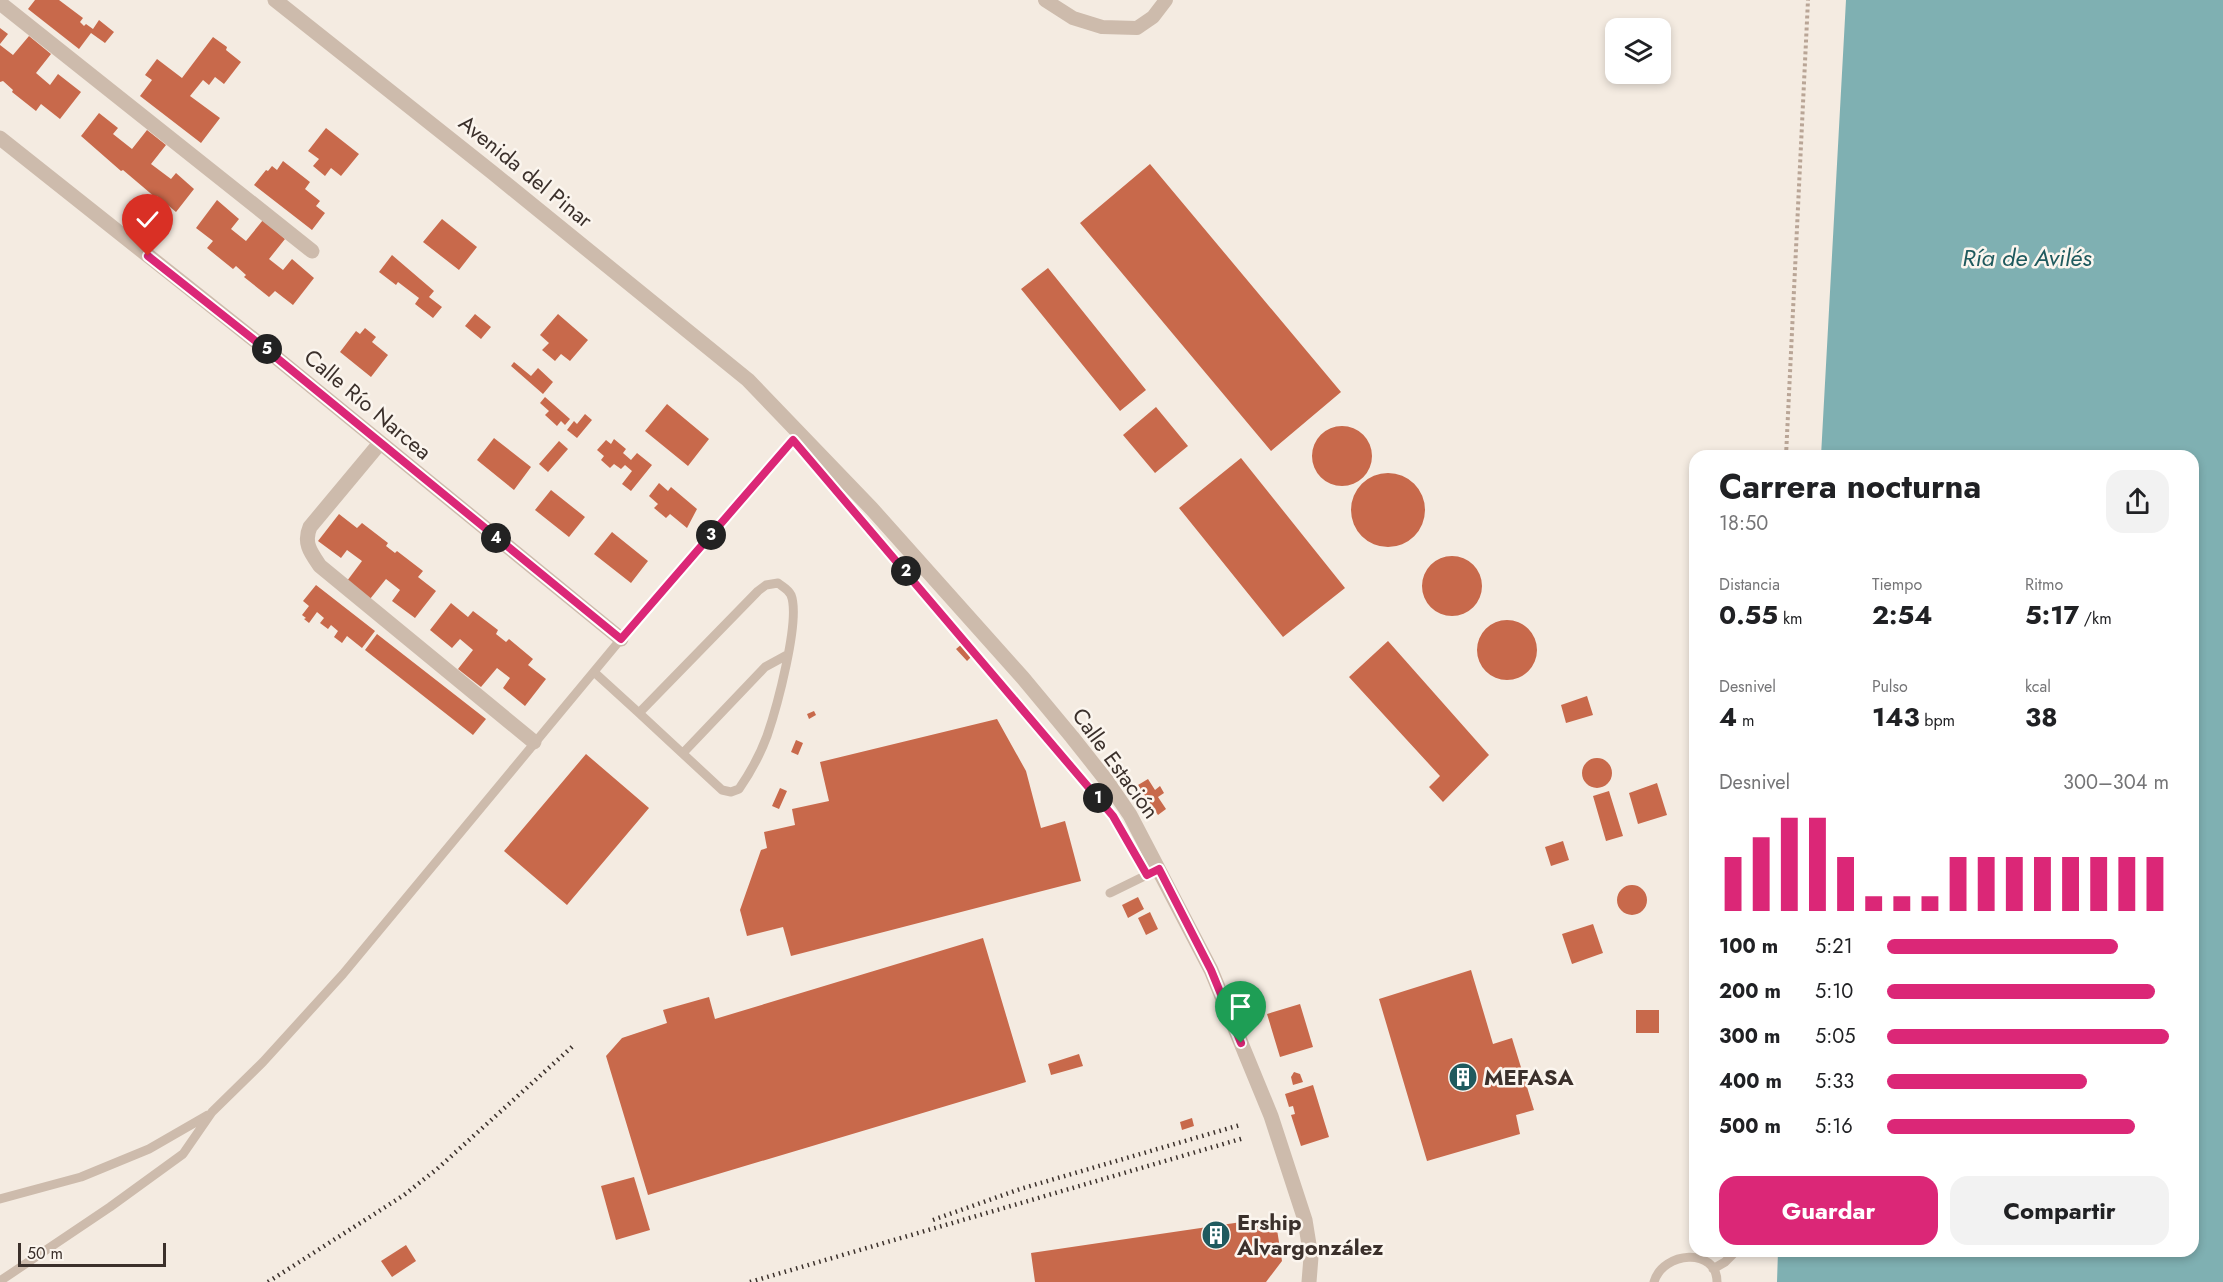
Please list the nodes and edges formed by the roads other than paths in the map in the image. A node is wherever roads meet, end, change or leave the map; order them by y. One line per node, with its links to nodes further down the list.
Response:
1 (275, 0): 7 (street, Avenida del Pinar)
2 (1045, 0): 3 (street)
3 (1166, 0)
4 (0, 3): 6 (street)
5 (0, 138): 9 (street, Calle Río Narcea)
6 (312, 251)
7 (748, 380): 8 (street, Calle Estación)
8 (800, 432): 10 (lane); 16 (street, Calle Estación)
9 (380, 442): 10 (street, Calle Río Narcea); 14 (street)
10 (621, 639): 12 (lane)
11 (787, 655): 13 (lane); 15 (lane); 15 (lane)
12 (594, 672): 13 (lane); 14 (lane)
13 (639, 713): 15 (lane)
14 (534, 742): 18 (lane)
15 (682, 753)
16 (1159, 869): 17 (lane); 23 (street, Calle Estación)
17 (1110, 893)
18 (212, 1112): 19 (lane); 22 (lane)
19 (0, 1199)
20 (1730, 1257): 21 (lane)
21 (1713, 1269): 24 (lane); 25 (lane)
22 (0, 1281)
23 (1309, 1282)
24 (1654, 1282)
25 (1717, 1282)

